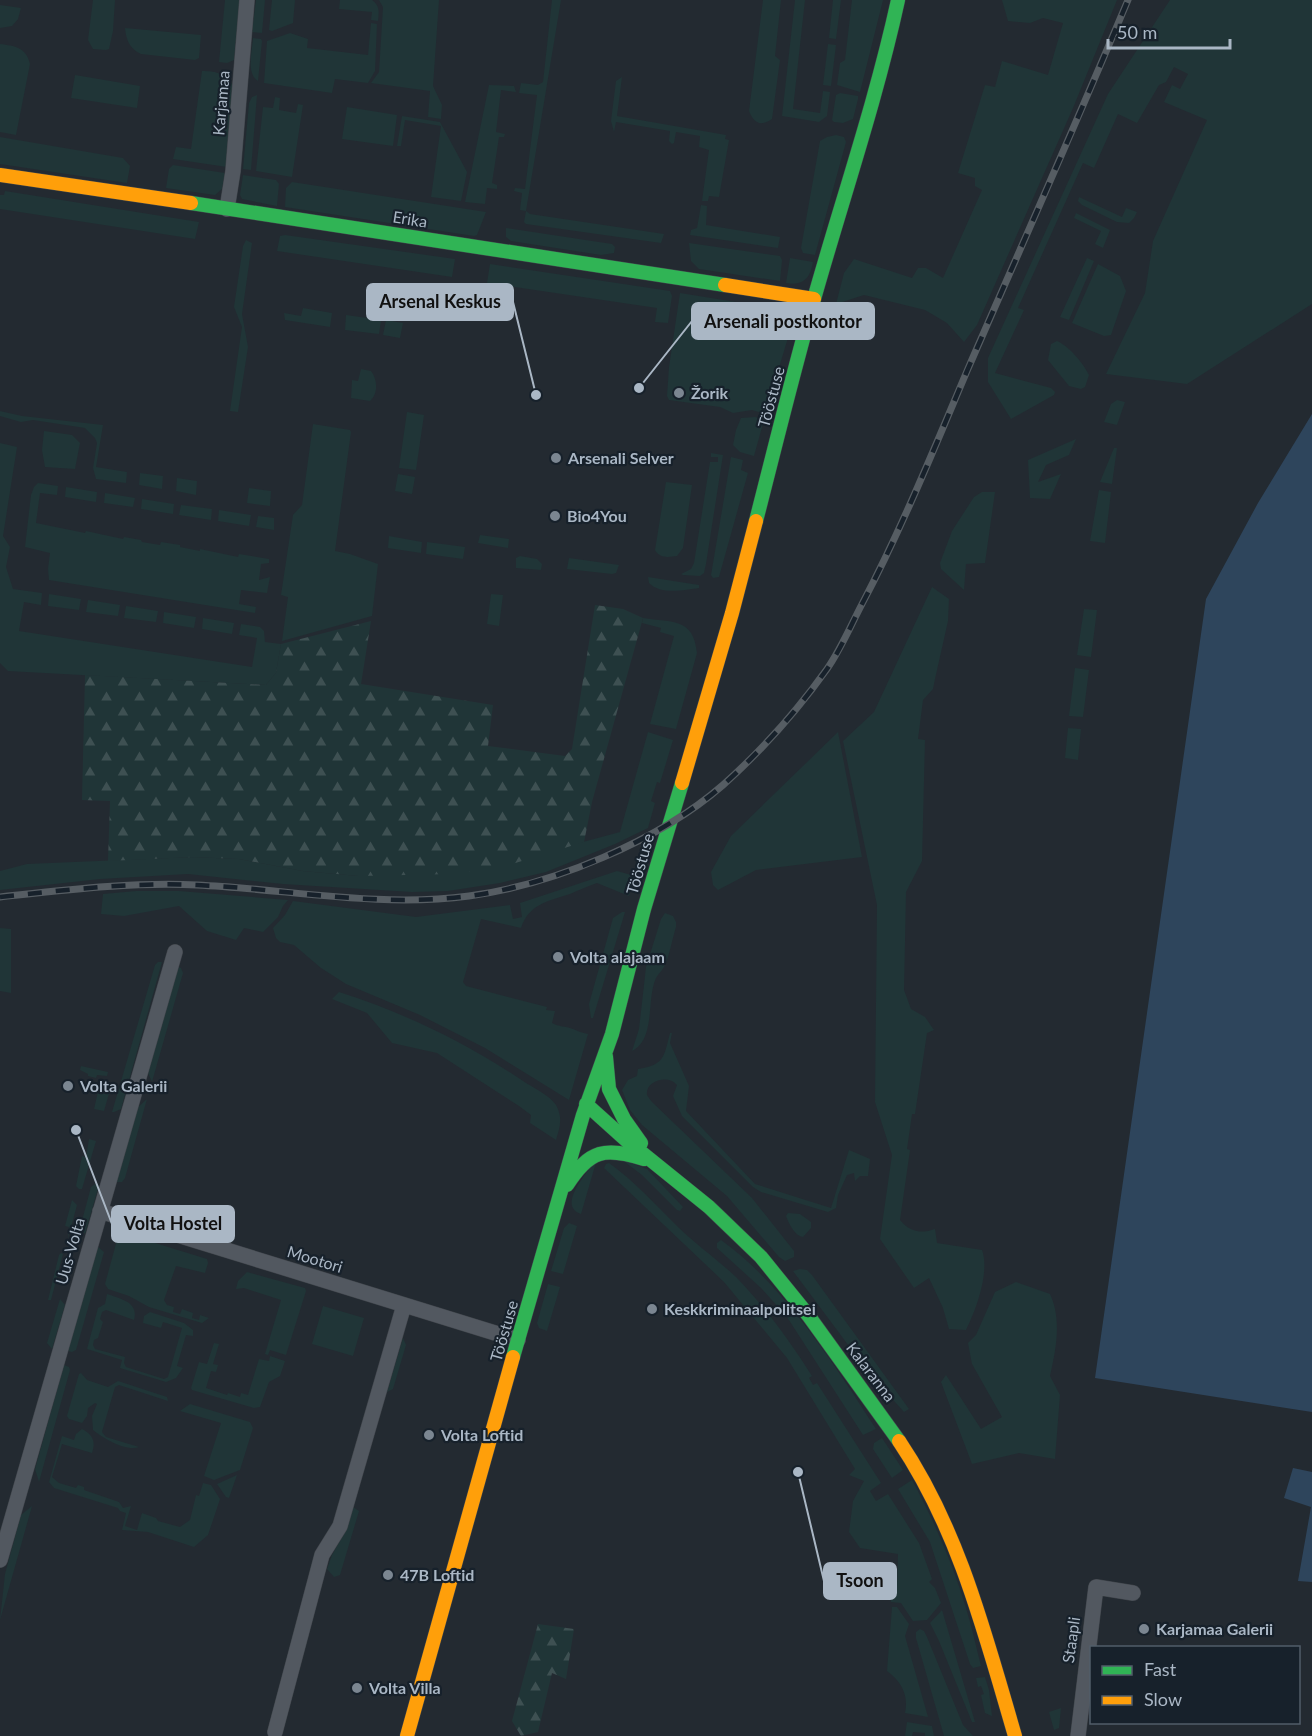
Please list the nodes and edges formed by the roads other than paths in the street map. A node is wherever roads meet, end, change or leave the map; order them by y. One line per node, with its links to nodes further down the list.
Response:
1 (247, 0): 4 (street, Karjamaa)
2 (898, 0): 5 (street, Tööstuse)
3 (0, 175): 4 (street, Erika)
4 (227, 208): 5 (street, Erika)
5 (814, 299): 7 (street, Tööstuse)
6 (175, 952): 11 (street, Uus-Volta)
7 (606, 1055): 8 (street, Tööstuse); 9 (street)
8 (586, 1104): 9 (street, Kalaranna); 10 (street, Tööstuse)
9 (653, 1161): 10 (street); 18 (street, Kalaranna)
10 (555, 1208): 13 (street, Tööstuse)
11 (100, 1211): 12 (street, Mootori); 14 (street, Uus-Volta)
12 (404, 1305): 13 (street, Mootori); 16 (street)
13 (518, 1340): 17 (street, Tööstuse)
14 (0, 1560)
15 (1133, 1593): 19 (street, Staapli)
16 (275, 1732)
17 (407, 1736)
18 (1015, 1736)
19 (1078, 1736)

